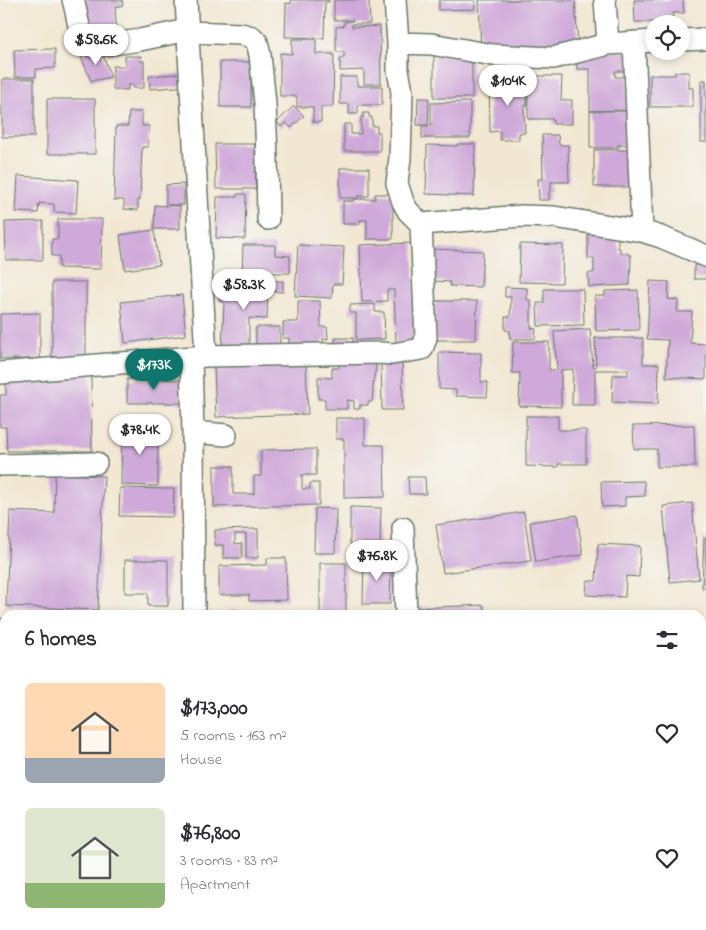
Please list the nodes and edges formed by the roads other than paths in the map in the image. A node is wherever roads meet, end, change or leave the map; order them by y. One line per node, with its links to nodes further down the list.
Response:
1 (72, 0): 5 (street)
2 (186, 0): 5 (street)
3 (395, 0): 9 (street)
4 (605, 0): 10 (street)
5 (188, 31): 11 (street); 15 (street)
6 (706, 39): 7 (street)
7 (690, 40)
8 (644, 42): 10 (street); 13 (street)
9 (398, 43): 10 (street); 12 (street)
10 (608, 44)
11 (268, 219)
12 (422, 224): 13 (street); 15 (street)
13 (642, 231): 14 (street)
14 (706, 256)
15 (198, 357): 16 (street); 17 (street)
16 (0, 373)
17 (193, 432): 18 (street); 22 (street)
18 (226, 435)
19 (96, 463): 20 (street)
20 (0, 466)
21 (404, 528): 23 (street)
22 (194, 610)
23 (406, 610)

